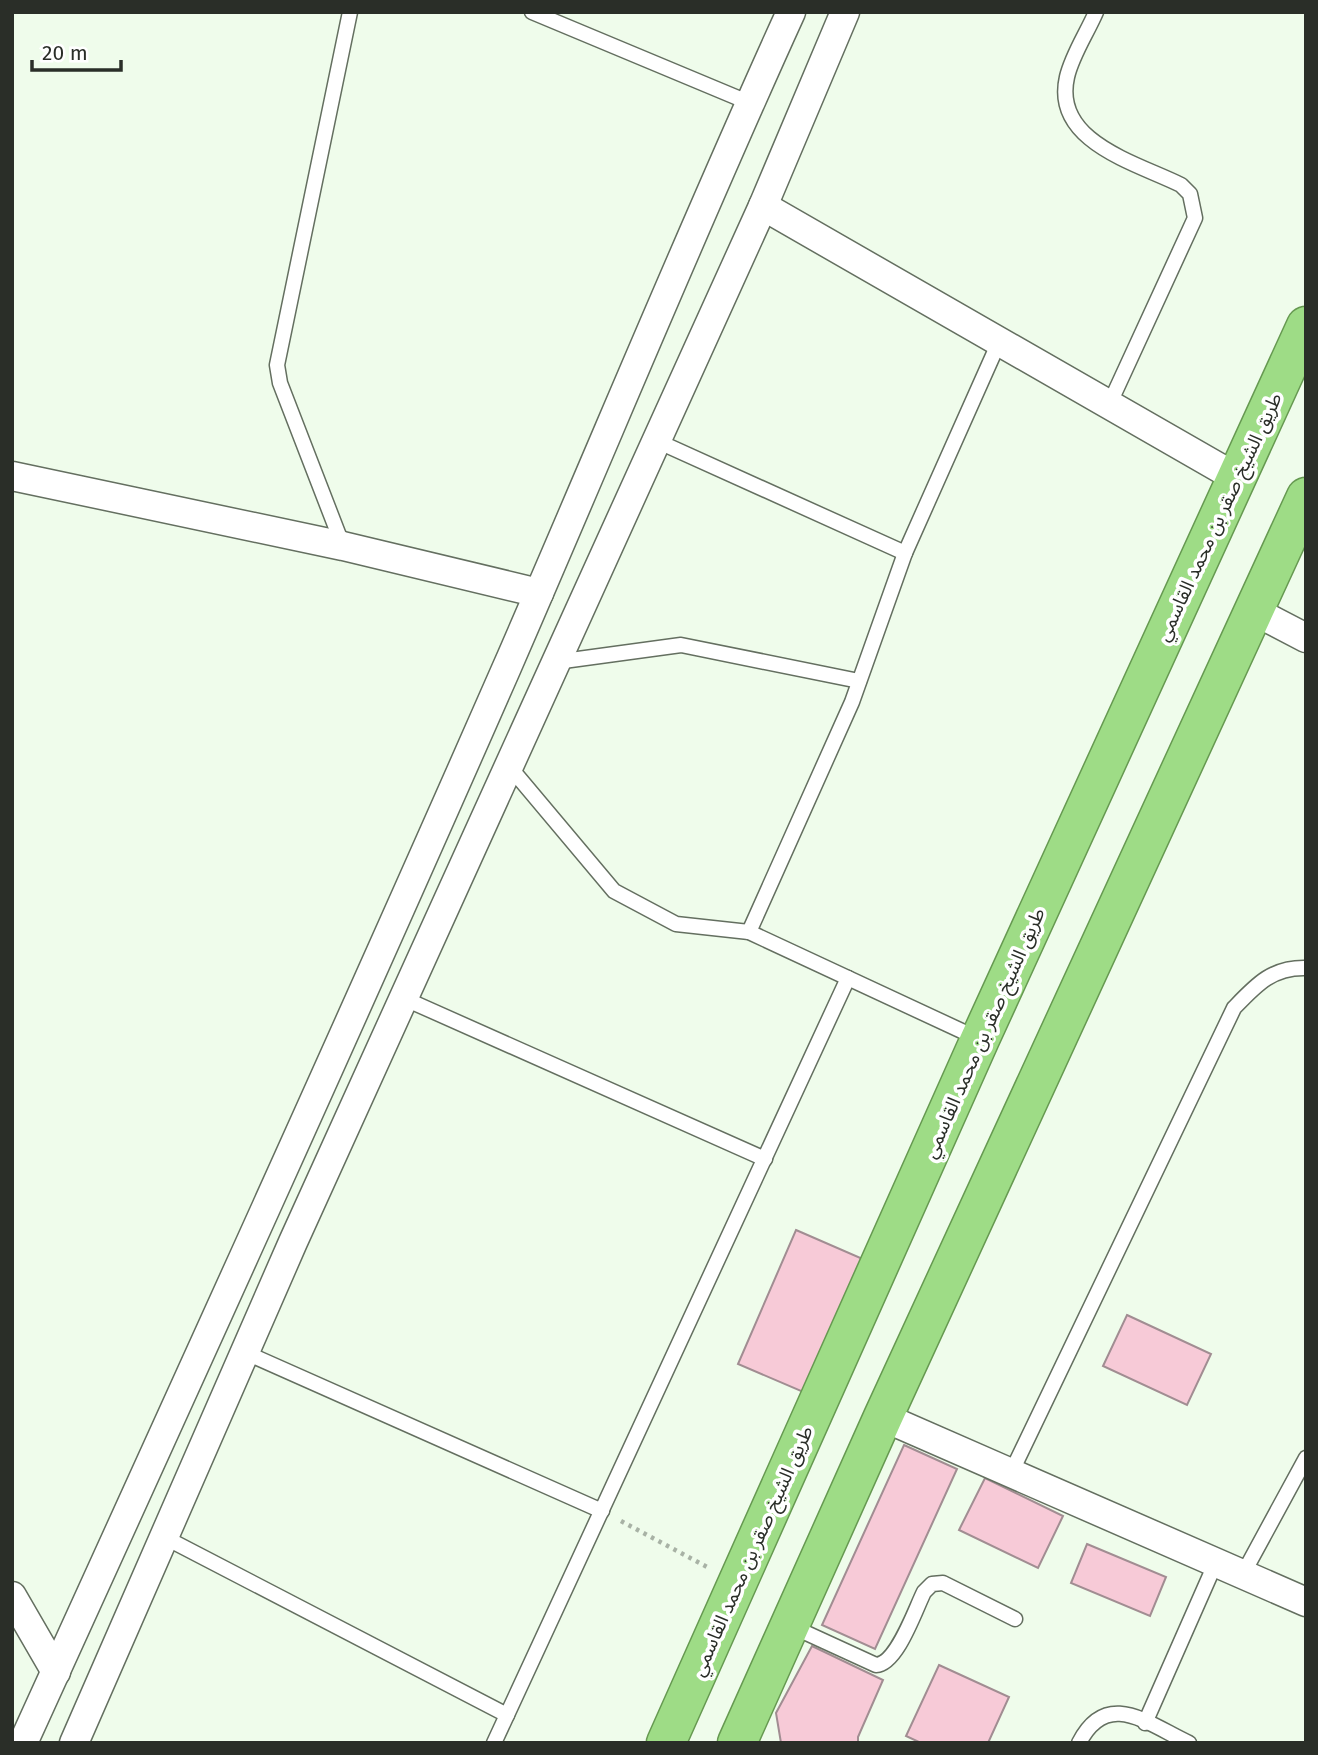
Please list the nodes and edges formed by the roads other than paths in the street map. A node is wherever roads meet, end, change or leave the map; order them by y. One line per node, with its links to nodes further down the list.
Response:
1 (350, 12): 16 (lane)
2 (532, 12): 6 (lane)
3 (791, 12): 7 (street)
4 (845, 12): 8 (street)
5 (1096, 12): 11 (lane)
6 (565, 18): 7 (lane)
7 (750, 103): 18 (street)
8 (763, 206): 10 (street); 12 (street)
9 (1306, 326): 14 (highway, طريق الشيخ صقر بن محمد القاسمي)
10 (999, 342): 11 (street); 17 (lane)
11 (1109, 405): 14 (street)
12 (657, 441): 17 (lane); 21 (street)
13 (12, 476): 16 (street)
14 (1237, 478): 28 (highway, طريق الشيخ صقر بن محمد القاسمي)
15 (1306, 498): 19 (highway)
16 (344, 546): 18 (street)
17 (905, 553): 22 (lane)
18 (539, 593): 42 (street)
19 (1254, 611): 20 (street); 31 (highway)
20 (1306, 638)
21 (556, 662): 22 (lane); 23 (street)
22 (859, 681): 24 (lane)
23 (509, 766): 24 (lane); 27 (street)
24 (749, 932): 26 (lane)
25 (1306, 968): 33 (lane)
26 (848, 978): 28 (lane); 29 (lane)
27 (404, 998): 29 (lane); 30 (street)
28 (981, 1040): 48 (highway, طريق الشيخ صقر بن محمد القاسمي)
29 (765, 1159): 34 (lane)
30 (244, 1352): 34 (lane); 35 (street)
31 (883, 1418): 33 (street); 41 (highway)
32 (1306, 1458): 37 (lane)
33 (1011, 1473): 36 (street)
34 (602, 1511): 43 (lane)
35 (164, 1537): 43 (lane); 45 (street)
36 (1216, 1562): 37 (street); 44 (lane)
37 (1242, 1574): 39 (street)
38 (12, 1596): 42 (street)
39 (1306, 1602)
40 (1015, 1619): 41 (lane)
41 (790, 1625): 49 (highway)
42 (56, 1672): 46 (street)
43 (507, 1715): 47 (lane)
44 (1145, 1723): 50 (lane); 51 (lane)
45 (75, 1742)
46 (23, 1743)
47 (495, 1743)
48 (666, 1743)
49 (737, 1743)
50 (1079, 1743)
51 (1189, 1743)

